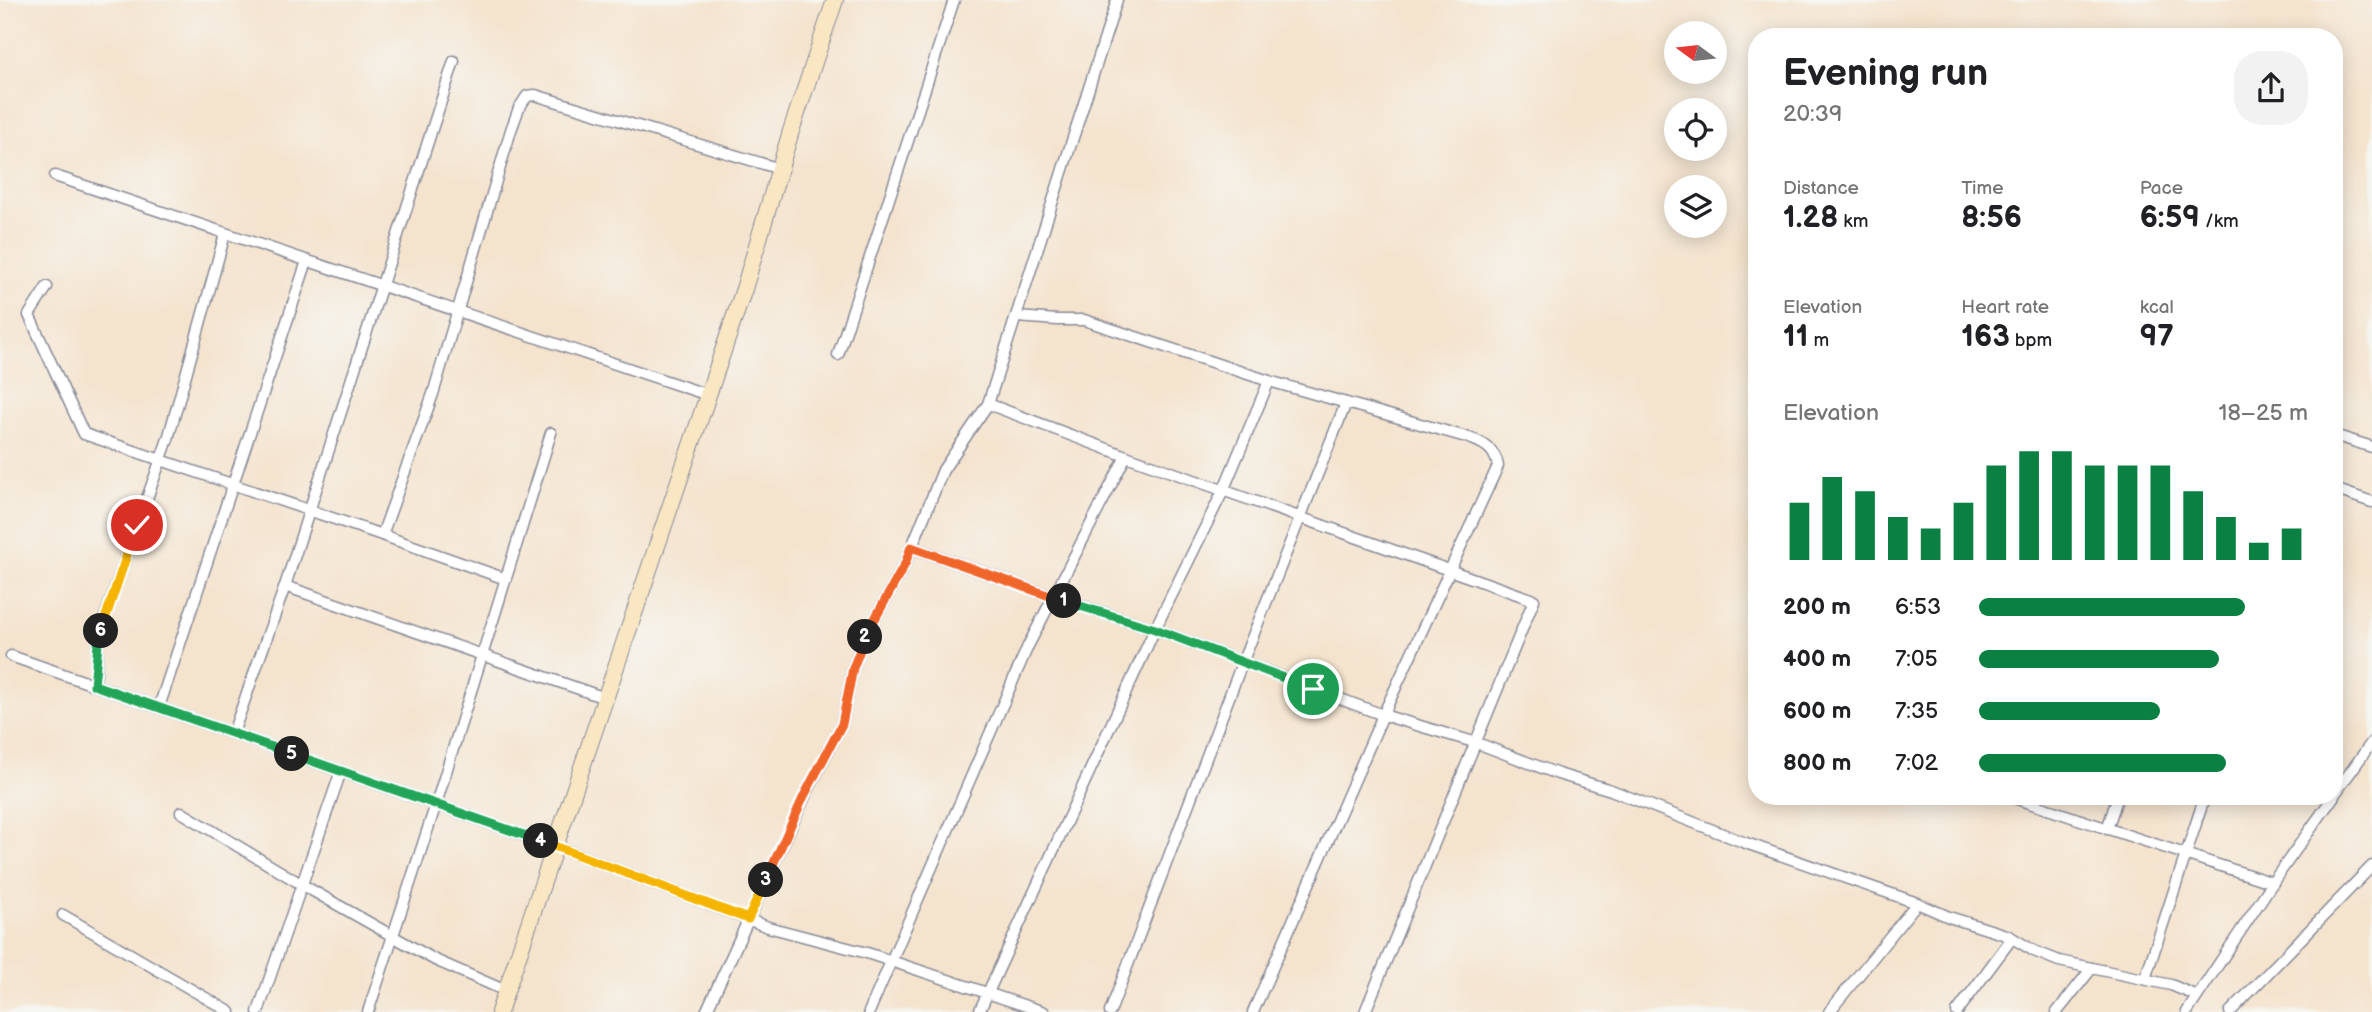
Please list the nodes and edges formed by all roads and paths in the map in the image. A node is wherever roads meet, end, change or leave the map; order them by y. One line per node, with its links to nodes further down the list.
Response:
1 (835, 0): 5 (street)
2 (954, 0): 13 (street)
3 (1117, 0): 12 (street)
4 (454, 61): 9 (street)
5 (779, 169): 11 (street); 15 (street)
6 (55, 176): 7 (street)
7 (225, 234): 8 (street); 22 (street)
8 (307, 261): 9 (street); 23 (street)
9 (381, 286): 11 (street); 27 (street)
10 (47, 287): 22 (street)
11 (457, 312): 15 (street); 29 (street)
12 (1017, 317): 14 (street); 17 (street)
13 (838, 355)
14 (1269, 381): 16 (street); 24 (street)
15 (708, 395): 40 (street)
16 (1346, 403): 28 (street); 31 (street)
17 (988, 404): 21 (street); 30 (street)
18 (551, 433): 32 (street)
19 (2343, 438): 20 (street)
20 (2372, 447)
21 (1126, 456): 24 (street); 34 (street)
22 (161, 460): 23 (street); 39 (street)
23 (233, 484): 27 (street); 41 (street)
24 (1223, 491): 28 (street); 35 (street)
25 (2343, 492): 26 (street)
26 (2372, 502)
27 (309, 510): 29 (street); 33 (street)
28 (1300, 518): 31 (street); 38 (street)
29 (382, 535): 32 (street)
30 (911, 547): 34 (street); 62 (street)
31 (1450, 570): 42 (street); 45 (street)
32 (506, 579): 36 (street)
33 (285, 586): 36 (street); 43 (street)
34 (1053, 597): 35 (street); 65 (street)
35 (1155, 629): 38 (street); 69 (street)
36 (482, 655): 40 (street); 48 (street)
37 (11, 656): 39 (street)
38 (1242, 663): 42 (street); 79 (street)
39 (94, 685): 41 (street)
40 (606, 698): 55 (street)
41 (159, 707): 43 (street)
42 (1383, 715): 45 (street); 80 (street)
43 (233, 733): 46 (street)
44 (2372, 742): 47 (street)
45 (1477, 743): 60 (street); 81 (street)
46 (341, 771): 48 (street); 59 (street)
47 (2343, 783)
48 (436, 804): 55 (street); 63 (street)
49 (2035, 805): 54 (street)
50 (2115, 805): 54 (street)
51 (2202, 805): 56 (street)
52 (2328, 805): 58 (street)
53 (181, 812): 59 (street)
54 (2107, 829): 56 (street)
55 (555, 846): 62 (street); 68 (street)
56 (2186, 855): 58 (street); 67 (street)
57 (2372, 866): 86 (street)
58 (2273, 883): 70 (street)
59 (302, 885): 63 (street); 72 (street)
60 (1917, 903): 64 (street); 82 (street)
61 (63, 915): 71 (street)
62 (748, 919): 65 (street); 75 (street)
63 (393, 936): 68 (street); 73 (street)
64 (2012, 938): 66 (street); 83 (street)
65 (892, 961): 69 (street); 76 (street)
66 (2092, 968): 67 (street); 84 (street)
67 (2145, 979): 70 (street)
68 (506, 991): 74 (street)
69 (987, 993): 77 (street); 78 (street)
70 (2197, 996): 85 (street)
71 (230, 1012)
72 (258, 1012)
73 (368, 1012)
74 (499, 1012)
75 (706, 1012)
76 (869, 1012)
77 (979, 1012)
78 (1044, 1012)
79 (1110, 1012)
80 (1253, 1012)
81 (1364, 1012)
82 (1829, 1012)
83 (1957, 1012)
84 (2057, 1012)
85 (2187, 1012)
86 (2230, 1012)

